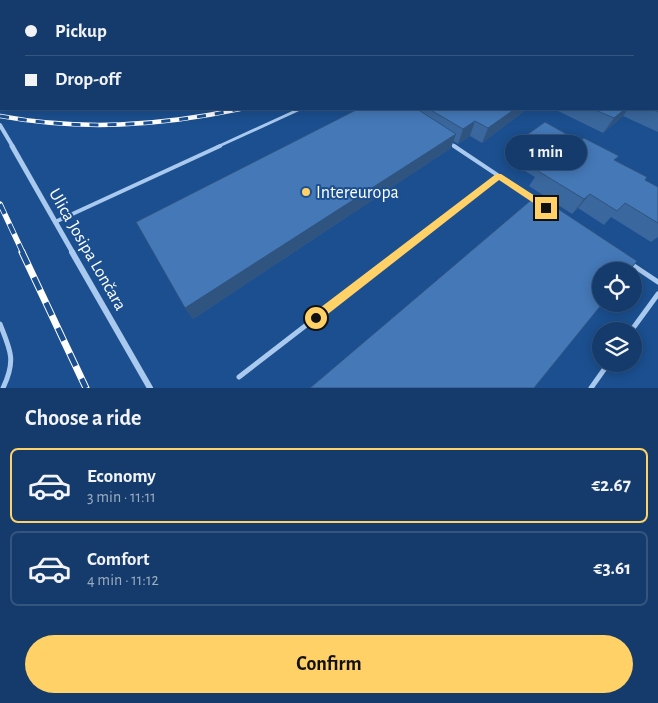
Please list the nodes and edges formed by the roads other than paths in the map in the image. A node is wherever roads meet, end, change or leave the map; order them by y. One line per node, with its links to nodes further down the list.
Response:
1 (298, 110): 6 (lane)
2 (0, 125): 6 (street, Ulica Josipa Lončara)
3 (444, 140): 4 (lane)
4 (499, 176): 5 (lane); 13 (lane)
5 (538, 202)
6 (55, 222): 15 (street, Ulica Josipa Lončara)
7 (626, 261): 8 (lane)
8 (658, 282)
9 (658, 294): 10 (lane)
10 (638, 322)
11 (0, 324): 14 (lane)
12 (602, 372): 16 (lane)
13 (240, 377)
14 (3, 388)
15 (150, 388)
16 (591, 388)

